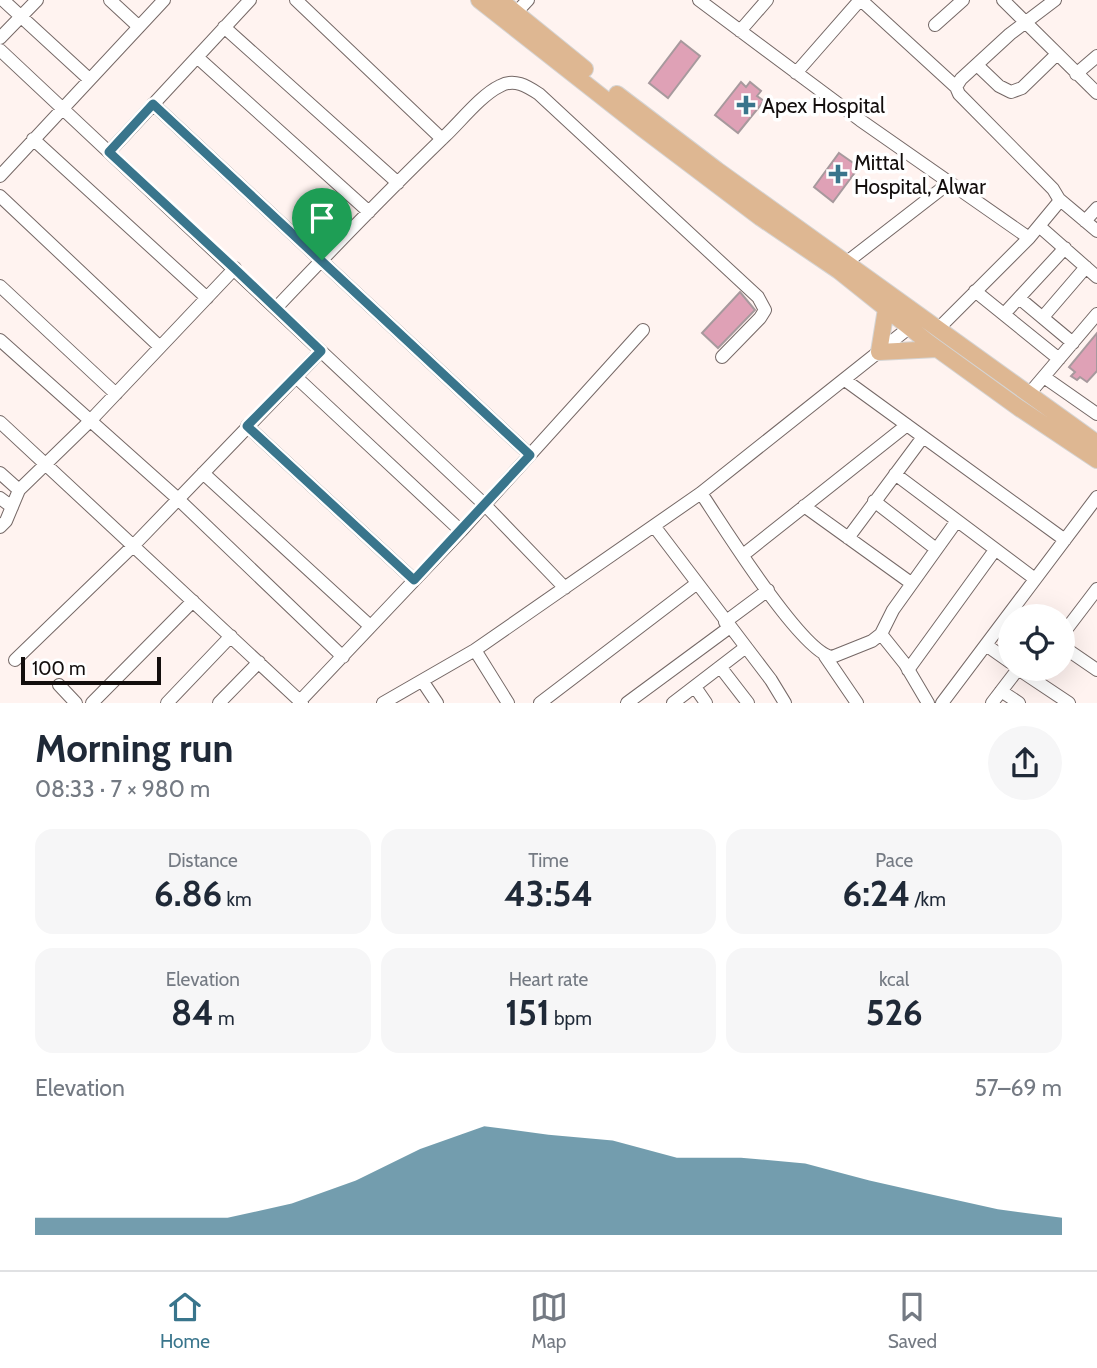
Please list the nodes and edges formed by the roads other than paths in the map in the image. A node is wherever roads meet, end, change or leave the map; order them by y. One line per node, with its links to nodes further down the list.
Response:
1 (3, 0): 16 (street)
2 (37, 0): 16 (street)
3 (110, 0): 20 (street)
4 (164, 0): 20 (street)
5 (250, 0): 21 (street)
6 (296, 0): 37 (street)
7 (479, 0): 17 (main road)
8 (500, 0): 17 (main road)
9 (528, 0): 17 (street)
10 (699, 0): 22 (street)
11 (767, 0): 22 (street)
12 (860, 0): 29 (street); 32 (street)
13 (963, 0): 19 (street)
14 (1003, 0): 18 (street)
15 (1055, 0): 18 (street)
16 (21, 17): 23 (street); 31 (street)
17 (512, 18): 52 (main road); 61 (main road)
18 (1023, 23): 25 (street); 28 (street)
19 (935, 24)
20 (138, 26): 31 (street)
21 (224, 27): 27 (street); 40 (street)
22 (740, 31): 29 (street)
23 (0, 38)
24 (0, 50): 35 (street)
25 (1056, 55): 28 (street); 30 (street)
26 (1097, 56): 30 (street)
27 (197, 57): 34 (street); 45 (street)
28 (977, 65): 32 (street)
29 (796, 73): 41 (street)
30 (1076, 74): 33 (street)
31 (89, 79): 35 (street)
32 (956, 87): 43 (street)
33 (1097, 93)
34 (153, 104): 38 (street); 51 (street)
35 (62, 108): 36 (street); 38 (street)
36 (33, 139): 39 (street); 58 (street)
37 (442, 139): 40 (street); 74 (street)
38 (109, 152): 54 (street)
39 (0, 176)
40 (398, 183): 45 (street)
41 (949, 183): 49 (street); 52 (street)
42 (0, 196): 70 (street)
43 (1059, 199): 46 (street); 47 (street)
44 (1097, 208): 46 (street)
45 (369, 212): 51 (street)
46 (1084, 220): 48 (street)
47 (1039, 226): 49 (street); 50 (street)
48 (1097, 231)
49 (1029, 238): 57 (street)
50 (1065, 248): 53 (street); 59 (street)
51 (322, 260): 60 (street); 88 (street)
52 (847, 262): 65 (main road)
53 (1086, 267): 55 (street); 64 (street)
54 (234, 268): 58 (street); 60 (street)
55 (1097, 277)
56 (0, 286): 79 (street)
57 (975, 291): 62 (street); 66 (street)
58 (207, 298): 70 (street)
59 (1019, 298): 62 (street); 64 (street)
60 (276, 308): 72 (street)
61 (886, 309): 65 (main road); 73 (main road)
62 (1004, 314): 75 (street)
63 (1097, 314): 69 (street)
64 (1043, 317): 69 (street)
65 (916, 322): 66 (main road); 71 (main road); 73 (street)
66 (939, 328): 80 (main road)
67 (643, 330): 88 (street)
68 (0, 340): 82 (street)
69 (1073, 343): 75 (street)
70 (160, 347): 79 (street)
71 (937, 349): 73 (main road); 89 (main road)
72 (321, 351): 76 (street); 100 (street)
73 (879, 352): 78 (street)
74 (722, 357)
75 (1059, 359): 77 (street)
76 (296, 377): 85 (street); 106 (street)
77 (1044, 377): 80 (street); 81 (street)
78 (845, 380): 84 (street); 95 (street)
79 (116, 394): 82 (street)
80 (1029, 394): 87 (main road)
81 (1097, 414)
82 (90, 421): 90 (street); 98 (street)
83 (0, 422): 90 (street)
84 (906, 425): 86 (street); 101 (street)
85 (247, 426): 91 (street); 114 (street)
86 (923, 437): 93 (street); 108 (street)
87 (1097, 443)
88 (530, 455): 100 (street)
89 (1097, 460)
90 (46, 464): 94 (street); 109 (street)
91 (203, 472): 98 (street); 124 (street)
92 (0, 473): 94 (street)
93 (895, 474): 99 (street); 103 (street)
94 (19, 490): 102 (street)
95 (701, 493): 105 (street); 112 (street)
96 (1097, 497): 108 (street)
97 (0, 498): 102 (street)
98 (177, 498): 109 (street); 134 (street)
99 (874, 501): 107 (street); 110 (street)
100 (485, 505): 106 (street); 117 (street)
101 (804, 506): 107 (street); 112 (street)
102 (12, 507): 104 (street)
103 (956, 522): 110 (street); 111 (street)
104 (0, 527)
105 (654, 527): 116 (street); 117 (street)
106 (461, 531): 114 (street)
107 (848, 538): 115 (street)
108 (1065, 540): 113 (street)
109 (133, 546): 120 (street); 135 (street)
110 (936, 549): 115 (street)
111 (996, 550): 113 (street); 138 (street)
112 (743, 555): 119 (street)
113 (1035, 579): 121 (street)
114 (414, 580): 124 (street)
115 (911, 583): 126 (street)
116 (696, 584): 123 (street); 152 (street)
117 (565, 588): 130 (street)
118 (1097, 589): 122 (street)
119 (768, 590): 123 (street); 133 (street)
120 (193, 601): 127 (street); 146 (street)
121 (1022, 604)
122 (1075, 618)
123 (728, 624): 129 (street); 153 (street)
124 (370, 626): 134 (street)
125 (998, 633): 128 (street)
126 (881, 634): 133 (street); 138 (street)
127 (232, 636): 136 (street); 147 (street)
128 (986, 645): 131 (street); 160 (street)
129 (746, 647): 137 (street); 157 (street)
130 (475, 650): 140 (street); 151 (street)
131 (998, 654)
132 (1075, 655): 139 (street)
133 (825, 656): 158 (street)
134 (343, 657): 144 (street)
135 (15, 660)
136 (259, 662): 144 (street); 148 (street)
137 (721, 668): 142 (street); 156 (street)
138 (908, 670): 159 (street)
139 (1097, 670)
140 (423, 682): 149 (street); 150 (street)
141 (58, 685): 145 (street)
142 (695, 687): 154 (street); 155 (street)
143 (1001, 691): 161 (street); 162 (street); 163 (street)
144 (301, 702)
145 (76, 703)
146 (92, 703)
147 (167, 703)
148 (219, 703)
149 (383, 703)
150 (437, 703)
151 (508, 703)
152 (540, 703)
153 (627, 703)
154 (673, 703)
155 (706, 703)
156 (748, 703)
157 (785, 703)
158 (857, 703)
159 (928, 703)
160 (942, 703)
161 (992, 703)
162 (1019, 703)
163 (1069, 703)

